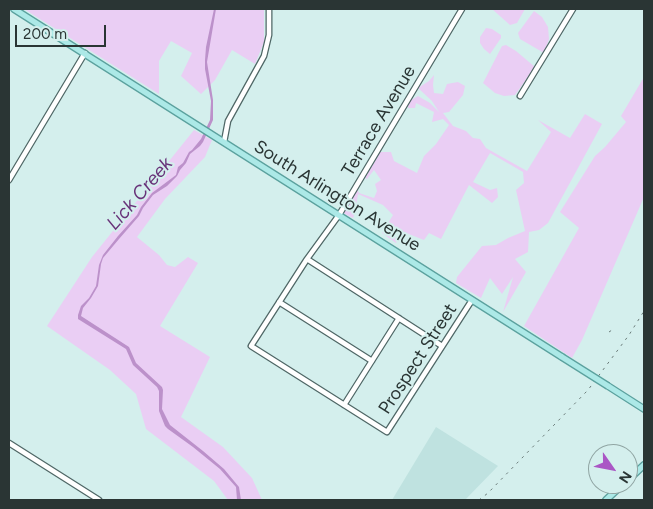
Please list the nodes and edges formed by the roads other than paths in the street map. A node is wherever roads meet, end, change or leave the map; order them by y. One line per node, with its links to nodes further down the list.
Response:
1 (14, 9): 5 (main road, South Arlington Avenue)
2 (269, 9): 7 (street)
3 (462, 9): 9 (street, Terrace Avenue)
4 (573, 9): 6 (street)
5 (85, 53): 7 (main road, South Arlington Avenue); 8 (street)
6 (520, 96)
7 (224, 142): 9 (main road, South Arlington Avenue)
8 (9, 180)
9 (339, 215): 10 (street, Terrace Avenue); 11 (main road, South Arlington Avenue)
10 (307, 259): 12 (street, Terrace Avenue); 13 (street)
11 (472, 300): 14 (street, Prospect Street); 17 (main road, South Arlington Avenue, bridge)
12 (279, 302): 15 (street); 16 (street, Terrace Avenue)
13 (399, 318): 14 (street); 15 (street)
14 (442, 346): 16 (street, Prospect Street)
15 (372, 361): 16 (street)
16 (344, 405)
17 (644, 409)
18 (9, 443): 19 (street)
19 (99, 500)

